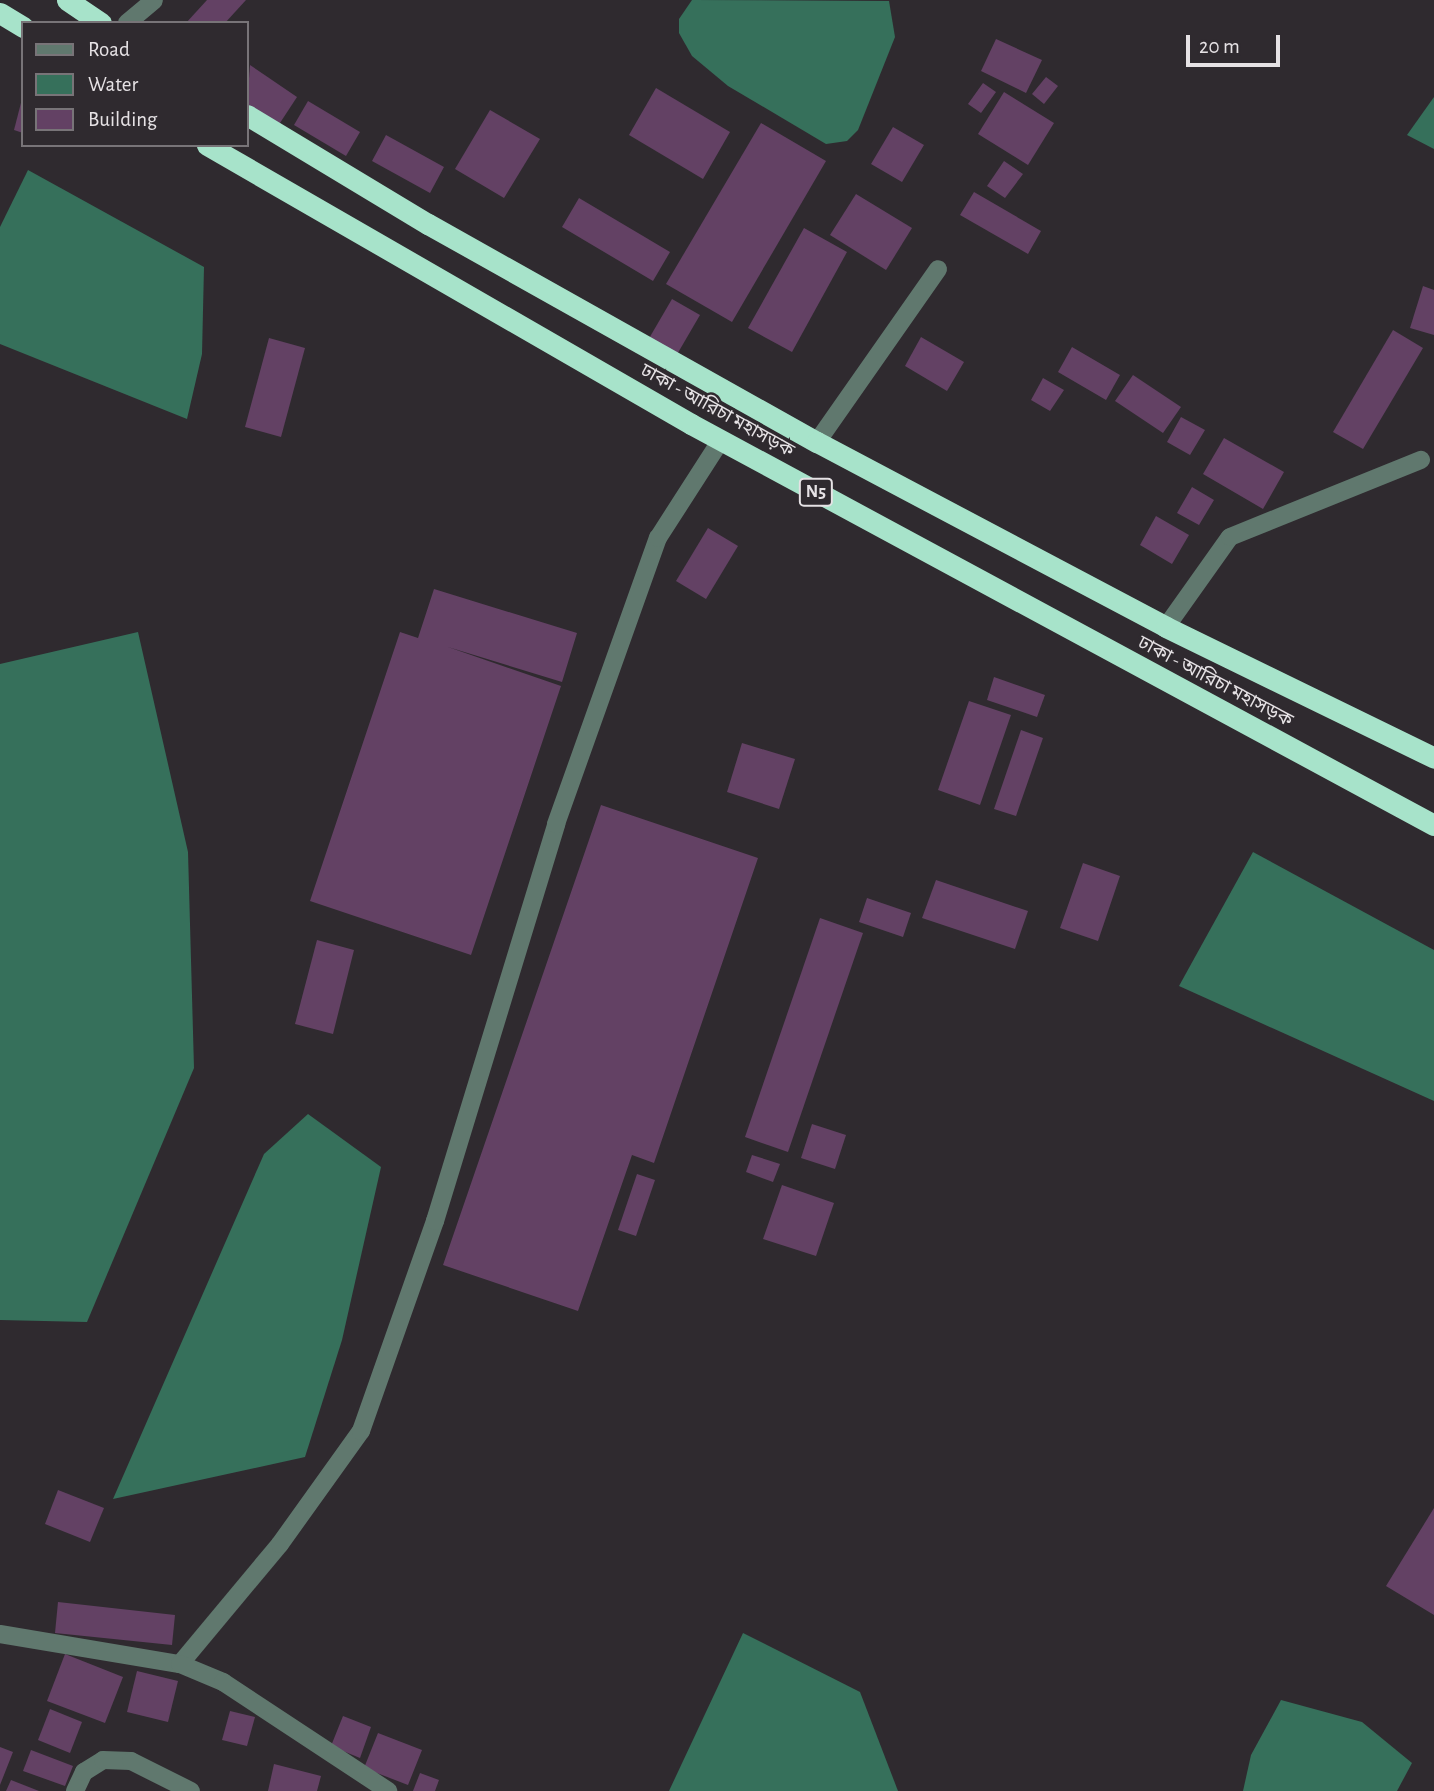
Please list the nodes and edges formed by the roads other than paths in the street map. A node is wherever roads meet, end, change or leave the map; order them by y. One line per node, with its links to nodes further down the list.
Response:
1 (67, 0): 4 (highway)
2 (154, 0): 5 (street)
3 (0, 13): 6 (highway)
4 (98, 21)
5 (129, 21)
6 (21, 26)
7 (248, 116): 11 (highway, N5)
8 (210, 147): 10 (highway, ঢাকা - আরিচা মহাসড়ক / N5)
9 (938, 268): 11 (street)
10 (721, 440): 15 (highway, ঢাকা - আরিচা মহাসড়ক / N5); 17 (street)
11 (817, 442): 13 (highway, N5)
12 (1421, 460): 13 (street)
13 (1166, 627): 14 (highway, N5)
14 (1434, 758)
15 (1434, 825)
16 (0, 1634): 17 (street)
17 (180, 1664): 20 (street)
18 (75, 1791): 19 (street)
19 (191, 1791)
20 (388, 1791)

